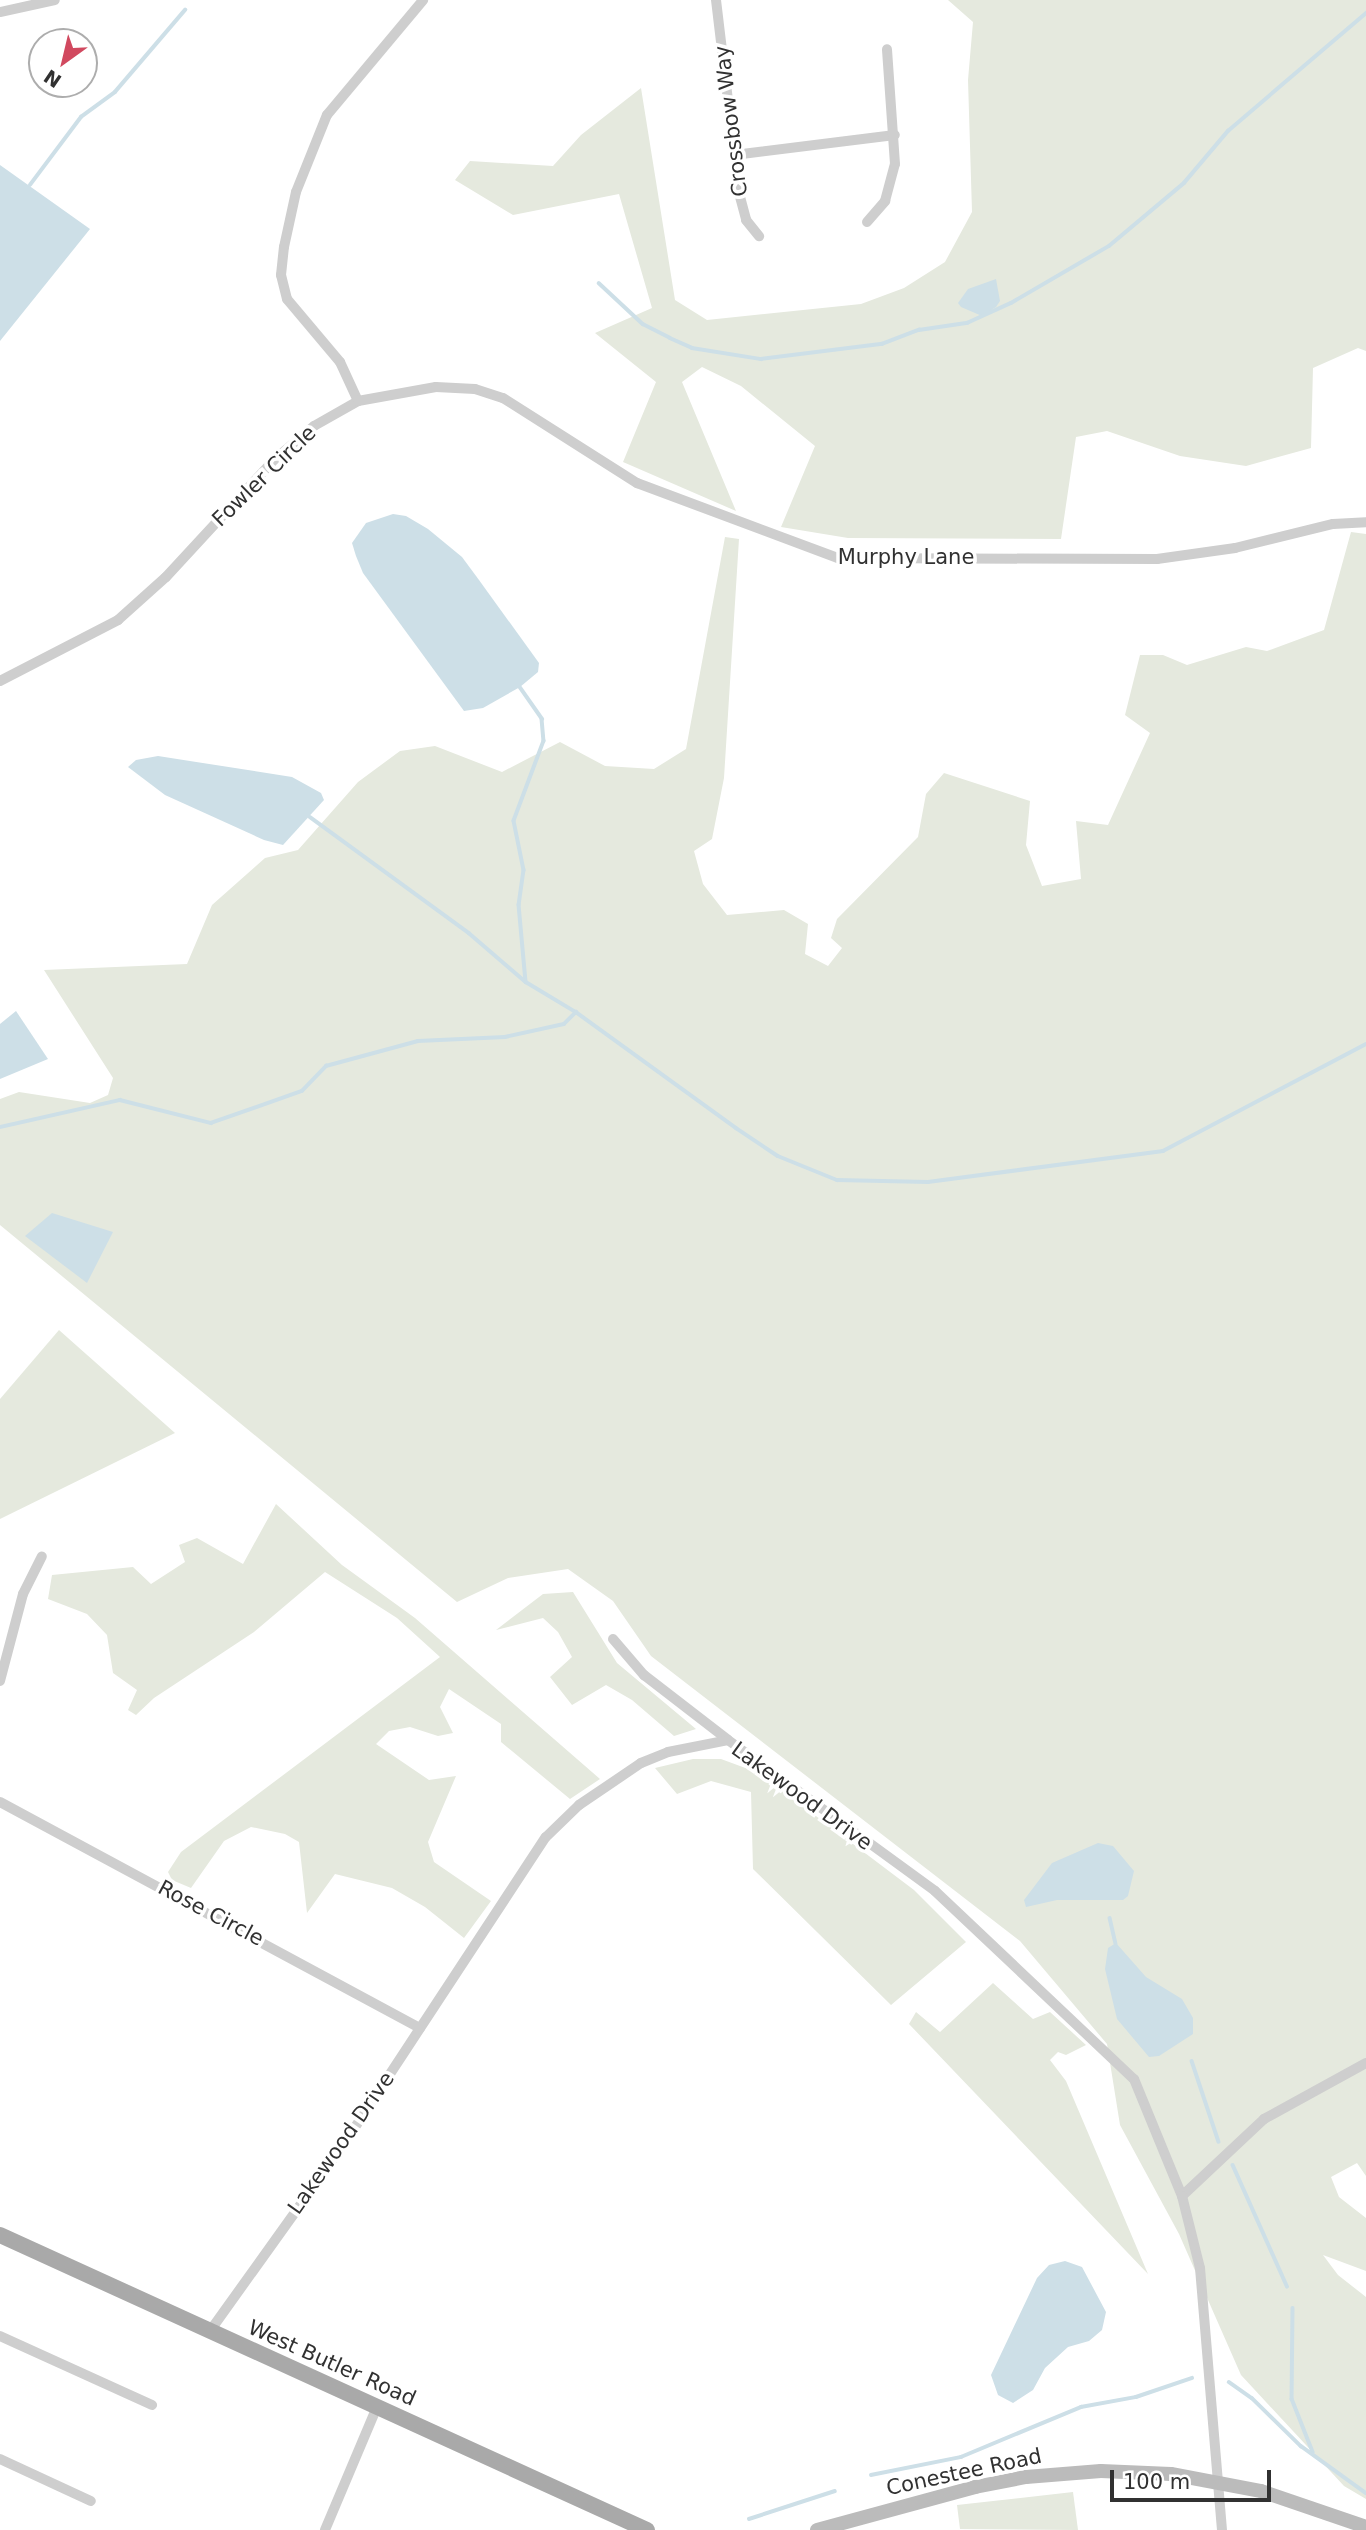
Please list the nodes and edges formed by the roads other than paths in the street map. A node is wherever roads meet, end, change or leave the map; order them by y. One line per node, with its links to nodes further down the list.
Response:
1 (54, 0): 4 (street)
2 (423, 0): 10 (street)
3 (716, 0): 7 (street, Crossbow Way)
4 (0, 12)
5 (887, 49): 6 (street)
6 (895, 135): 7 (street); 8 (street)
7 (734, 155): 9 (street, Crossbow Way)
8 (867, 222)
9 (759, 236)
10 (358, 401): 11 (street, Murphy Lane); 12 (street, Fowler Circle)
11 (1366, 522)
12 (0, 681)
13 (42, 1556): 15 (street)
14 (613, 1639): 16 (street)
15 (0, 1681)
16 (728, 1740): 18 (street, Lakewood Drive); 20 (street, Lakewood Drive)
17 (0, 1802): 18 (street, Rose Circle)
18 (420, 2028): 22 (street, Lakewood Drive)
19 (1366, 2063): 20 (street)
20 (1182, 2196): 27 (street, Lakewood Drive)
21 (0, 2235): 22 (main road, West Butler Road)
22 (210, 2331): 25 (main road, West Butler Road)
23 (0, 2336): 24 (street)
24 (152, 2405)
25 (377, 2407): 30 (street); 31 (main road, West Butler Road)
26 (0, 2459): 28 (street)
27 (1217, 2483): 29 (main road, Conestee Road); 32 (main road, Conestee Road); 33 (street, Lakewood Drive)
28 (91, 2501)
29 (1366, 2527)
30 (325, 2530)
31 (647, 2530)
32 (817, 2530)
33 (1222, 2530)

